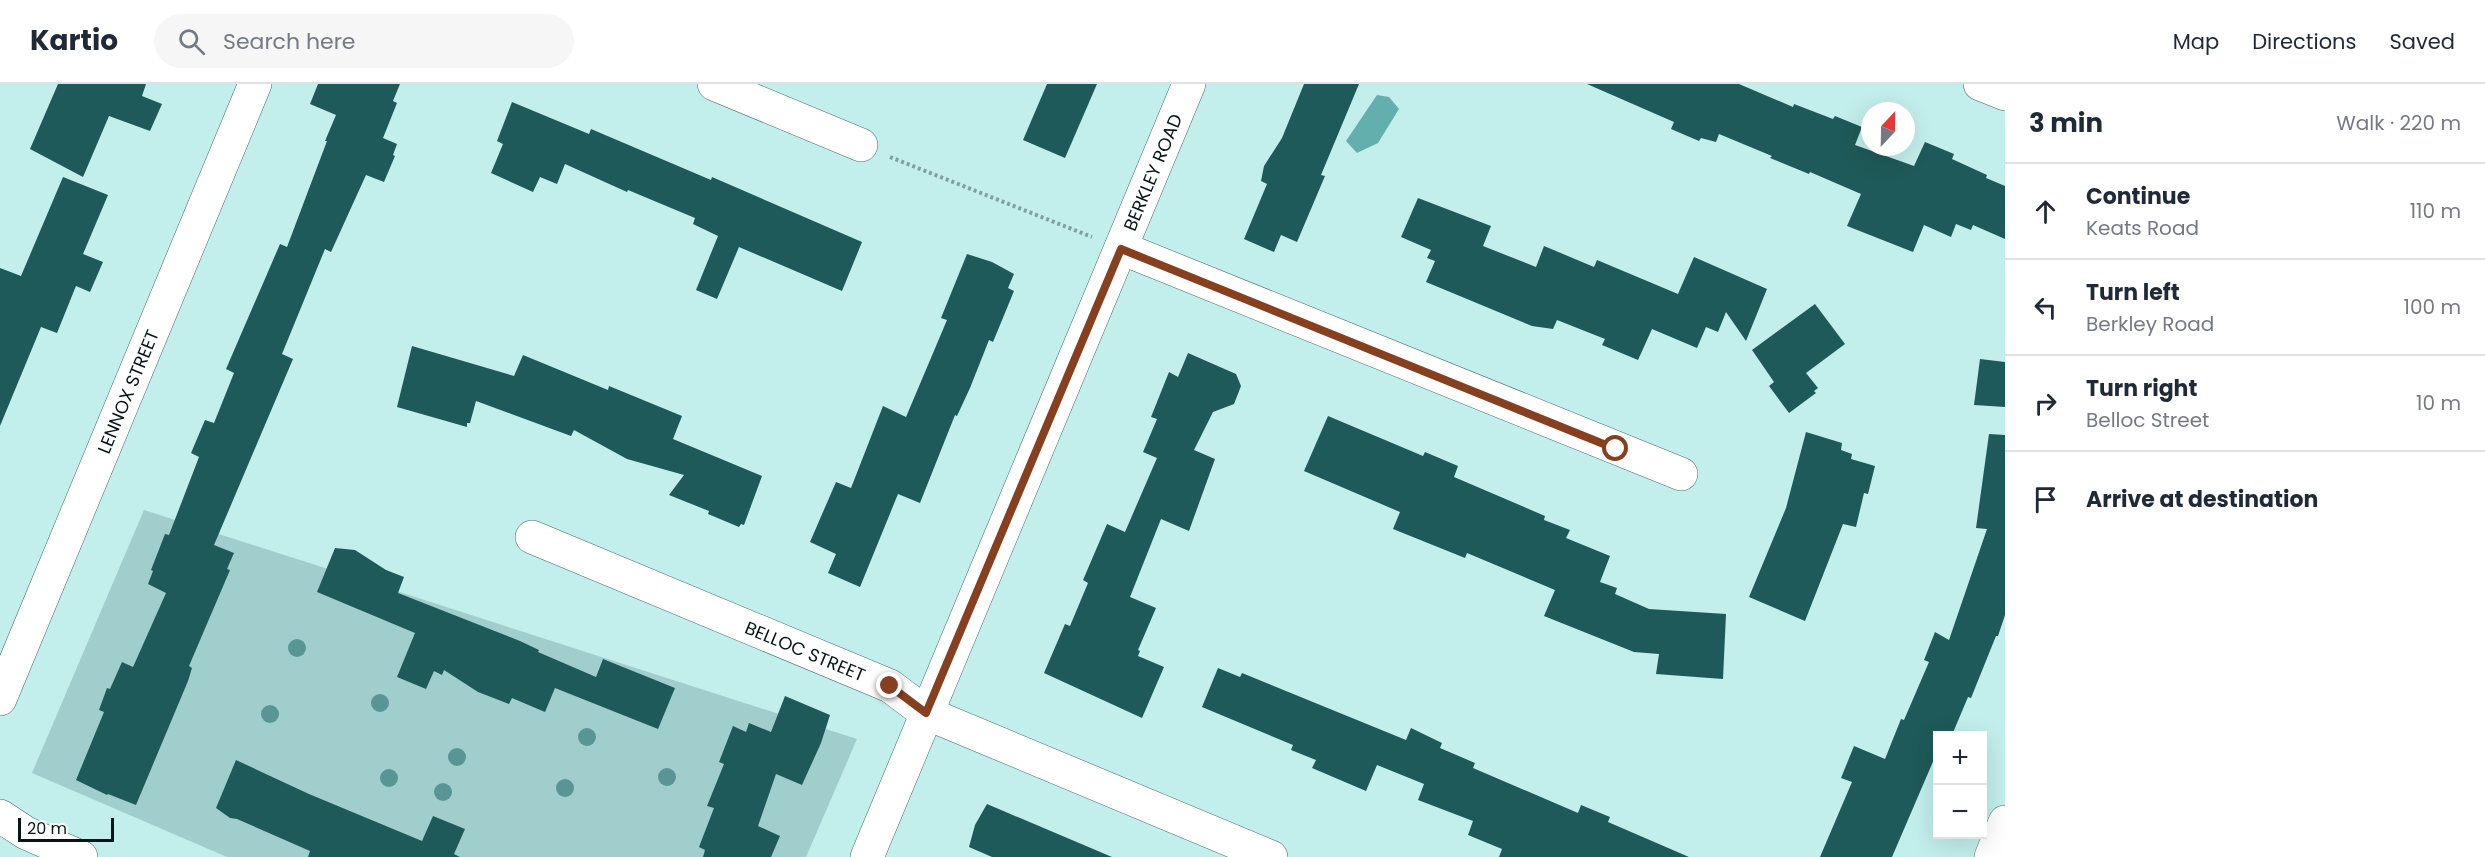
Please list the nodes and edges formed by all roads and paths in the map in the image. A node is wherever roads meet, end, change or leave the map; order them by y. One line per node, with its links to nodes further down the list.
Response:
1 (255, 84): 10 (street, LENNOX STREET)
2 (714, 84): 6 (street)
3 (1189, 84): 7 (street, BERKLEY ROAD)
4 (1980, 84): 5 (street)
5 (2005, 94)
6 (861, 146): 7 (path)
7 (1121, 249): 8 (street); 11 (street, BERKLEY ROAD)
8 (1681, 474)
9 (532, 537): 11 (street, BELLOC STREET)
10 (0, 699)
11 (926, 713): 15 (street, BERKLEY ROAD); 16 (street, BELLOC STREET)
12 (0, 816): 14 (street)
13 (2005, 822): 17 (street)
14 (81, 857)
15 (867, 857)
16 (1271, 857)
17 (1991, 857)

